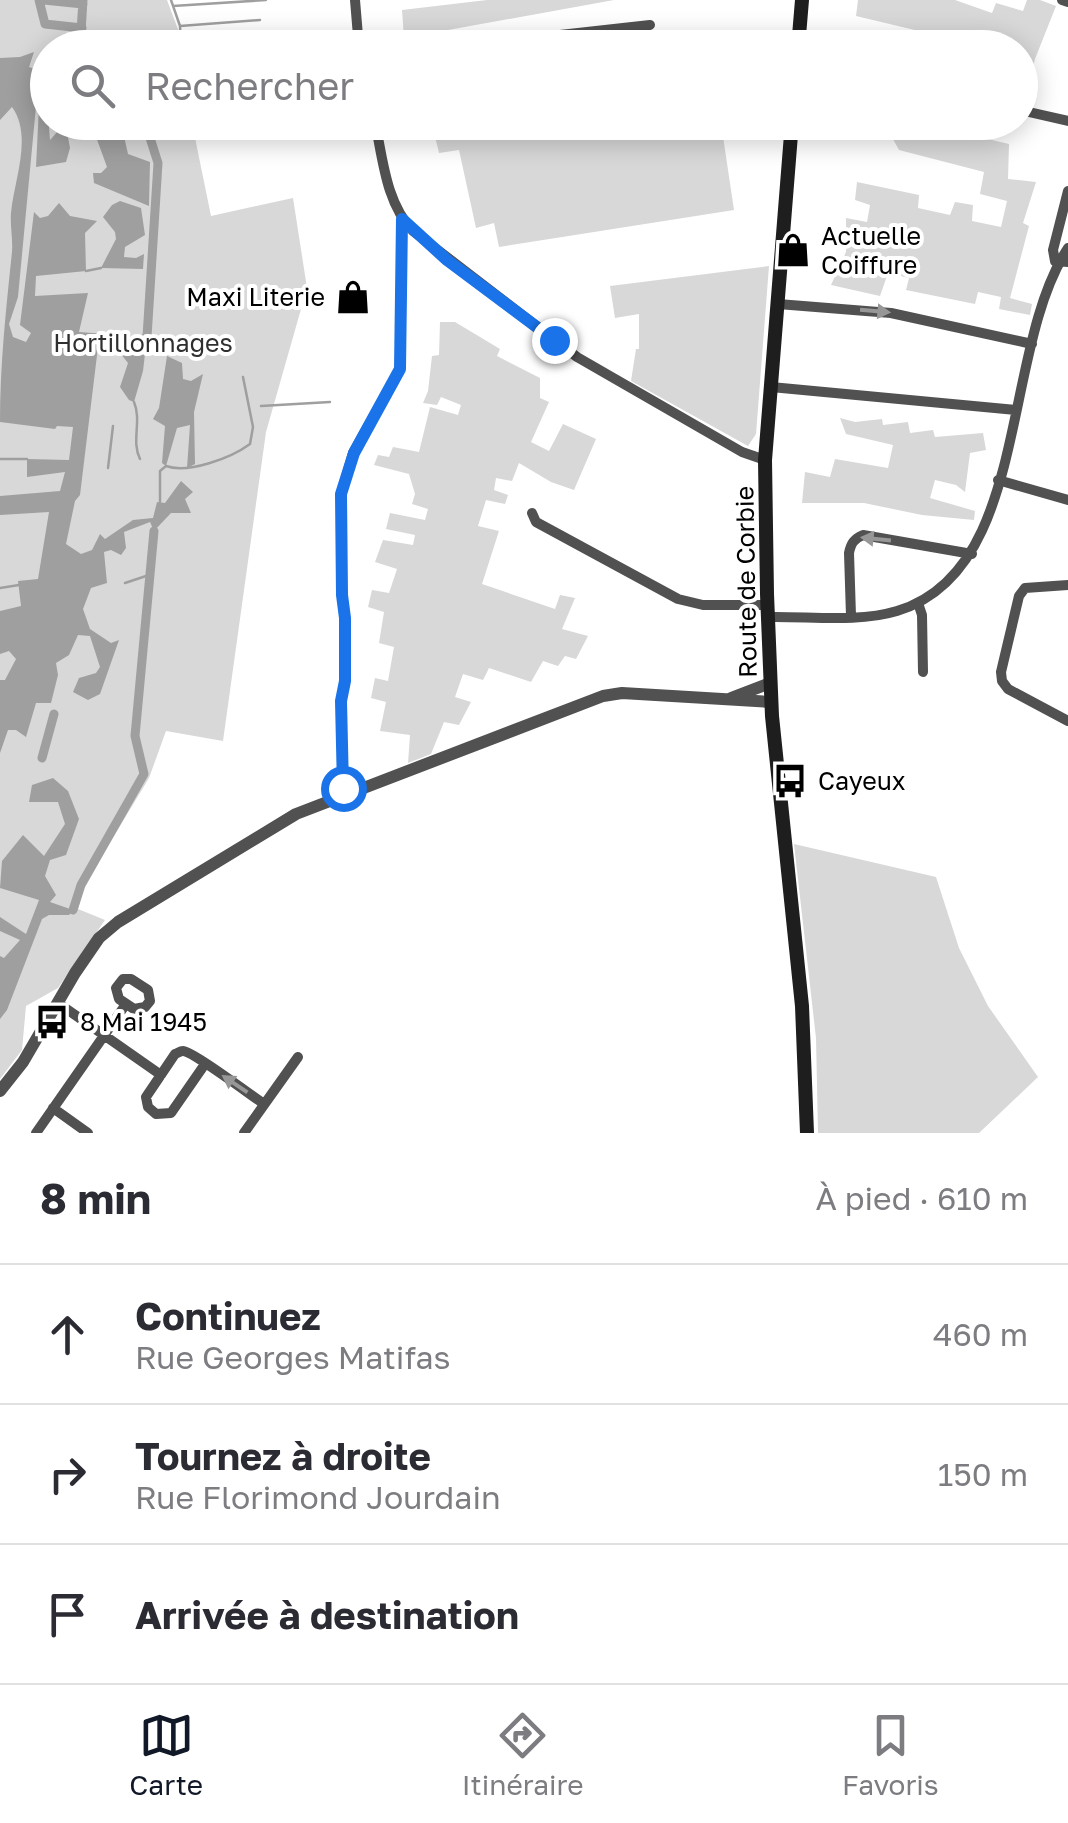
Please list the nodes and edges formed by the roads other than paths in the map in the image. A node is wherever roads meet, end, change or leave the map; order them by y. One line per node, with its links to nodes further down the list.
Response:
1 (355, 0): 4 (street)
2 (802, 0): 6 (main road)
3 (650, 25): 5 (street)
4 (358, 30)
5 (600, 30)
6 (800, 30)
7 (1038, 114): 8 (street)
8 (1068, 121)
9 (379, 140): 12 (street)
10 (791, 140): 15 (main road, Route de Corbie)
11 (1067, 197): 14 (street)
12 (402, 219): 19 (street); 33 (street)
13 (1068, 248): 14 (street)
14 (1063, 262): 16 (street)
15 (778, 304): 16 (street, one-way to 16); 17 (main road, Route de Corbie)
16 (1032, 344): 18 (street)
17 (771, 387): 18 (street); 19 (main road, Route de Corbie)
18 (1016, 410): 20 (street)
19 (765, 460): 26 (main road, Route de Corbie)
20 (998, 480): 21 (street); 23 (street)
21 (1068, 500)
22 (532, 513): 26 (street)
23 (972, 554): 25 (street); 27 (street, one-way to 27)
24 (1068, 585): 32 (street)
25 (918, 603): 27 (street); 28 (street)
26 (768, 611): 27 (street); 29 (main road, Route de Corbie)
27 (851, 616)
28 (923, 672)
29 (770, 683): 30 (street); 31 (main road, Route de Corbie)
30 (728, 699): 31 (street); 33 (street)
31 (771, 702): 46 (main road, Route de Corbie)
32 (1068, 721)
33 (343, 796): 34 (street)
34 (58, 1003): 36 (street); 40 (street)
35 (126, 1004): 36 (street)
36 (104, 1035): 39 (street); 42 (street)
37 (298, 1058): 41 (street)
38 (205, 1064): 39 (street); 39 (street); 41 (street, one-way to 38)
39 (161, 1075)
40 (0, 1091)
41 (264, 1104): 45 (street)
42 (53, 1108): 43 (street); 44 (street)
43 (36, 1133)
44 (88, 1133)
45 (244, 1133)
46 (807, 1133)

